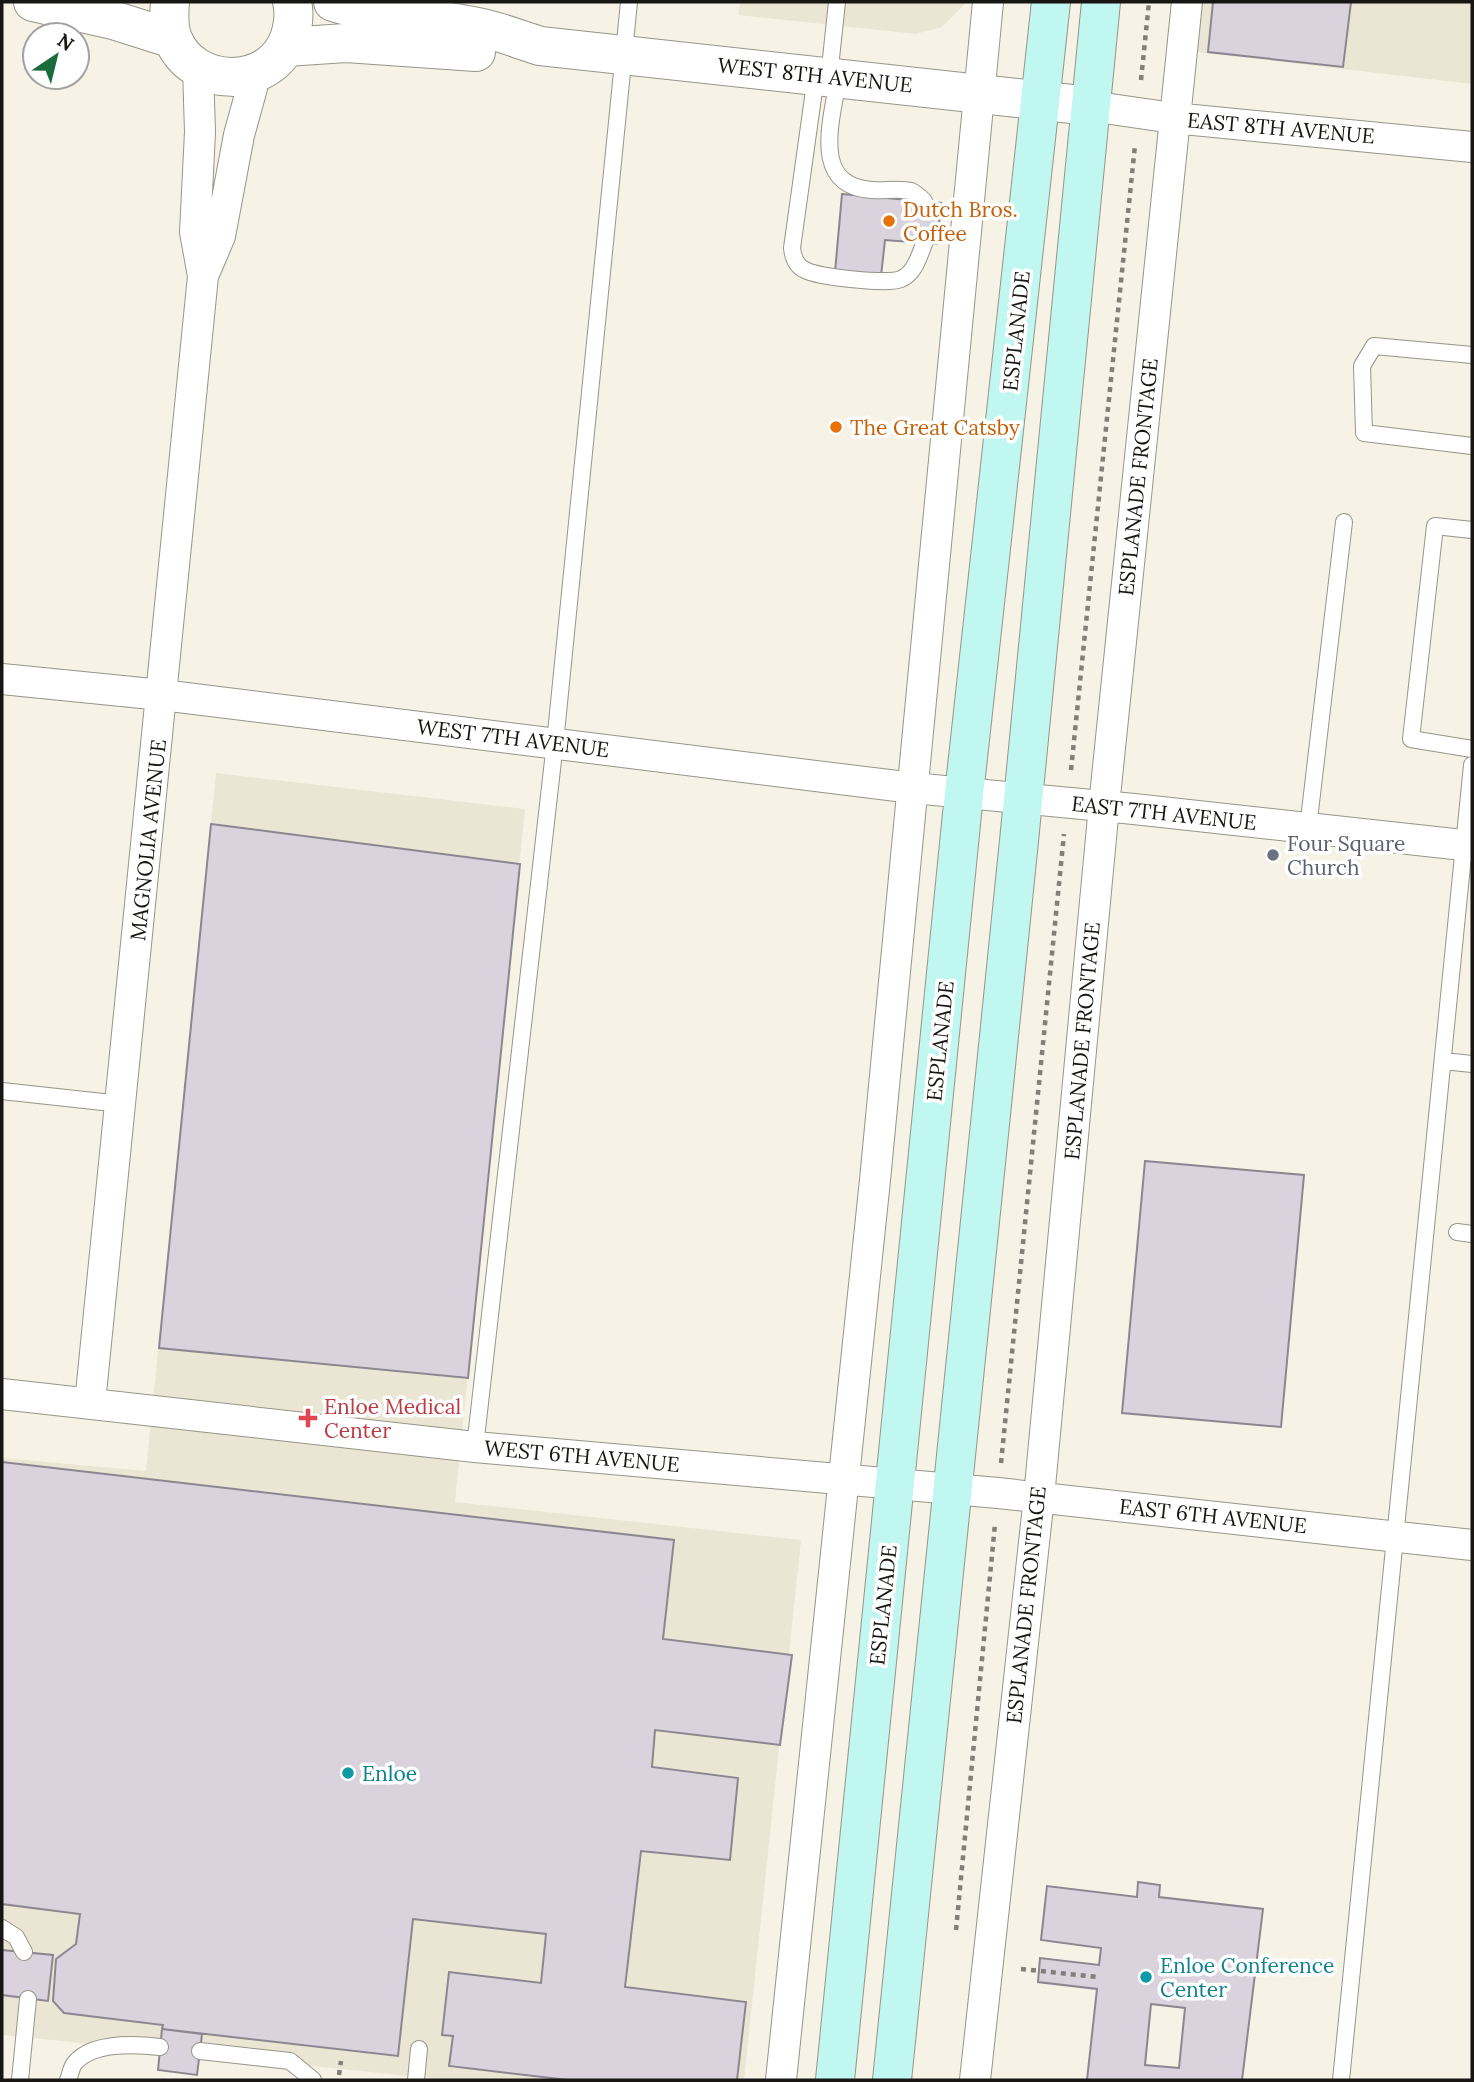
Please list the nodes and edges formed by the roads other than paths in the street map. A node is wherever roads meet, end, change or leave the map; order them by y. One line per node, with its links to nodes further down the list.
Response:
1 (33, 2): 11 (street)
2 (170, 2): 11 (street)
3 (292, 2): 13 (street)
4 (333, 2): 12 (street, WEST 8TH AVENUE)
5 (629, 2): 14 (lane)
6 (836, 2): 17 (lane)
7 (988, 2): 18 (street)
8 (1051, 2): 19 (main road, ESPLANADE)
9 (1101, 2): 20 (main road)
10 (1187, 2): 21 (street, ESPLANADE FRONTAGE)
11 (173, 39): 15 (street)
12 (540, 46): 13 (street, WEST 8TH AVENUE); 14 (street, WEST 8TH AVENUE)
13 (286, 47): 16 (street)
14 (624, 55): 17 (street, WEST 8TH AVENUE); 32 (lane)
15 (198, 68): 16 (street); 25 (street, MAGNOLIA AVENUE)
16 (253, 74): 25 (street, MAGNOLIA AVENUE)
17 (827, 77): 18 (street, WEST 8TH AVENUE); 23 (lane); 24 (lane)
18 (978, 93): 19 (street, WEST 8TH AVENUE); 35 (street)
19 (1041, 101): 20 (street, WEST 8TH AVENUE); 36 (main road, ESPLANADE)
20 (1090, 106): 21 (street, EAST 8TH AVENUE); 37 (main road)
21 (1173, 118): 22 (street, EAST 8TH AVENUE); 38 (street, ESPLANADE FRONTAGE)
22 (1472, 147)
23 (925, 201)
24 (924, 244)
25 (203, 276): 31 (street, MAGNOLIA AVENUE)
26 (1472, 355): 27 (lane)
27 (1472, 446)
28 (1344, 522): 39 (lane)
29 (1472, 530): 33 (lane)
30 (2, 679): 31 (street, WEST 7TH AVENUE)
31 (162, 695): 32 (street, WEST 7TH AVENUE); 44 (street, MAGNOLIA AVENUE)
32 (555, 743): 35 (street, WEST 7TH AVENUE); 47 (lane)
33 (1472, 750)
34 (1472, 765): 40 (lane)
35 (913, 788): 36 (street, WEST 7TH AVENUE); 48 (street)
36 (964, 794): 37 (street, WEST 7TH AVENUE); 49 (main road, ESPLANADE)
37 (1023, 799): 38 (street, EAST 7TH AVENUE); 50 (main road)
38 (1104, 806): 39 (street, EAST 7TH AVENUE); 51 (street, ESPLANADE FRONTAGE)
39 (1308, 828): 40 (street, EAST 7TH AVENUE)
40 (1468, 845): 41 (lane)
41 (1443, 1061): 42 (lane); 52 (lane)
42 (1472, 1064)
43 (2, 1091): 44 (lane)
44 (121, 1104): 46 (street, MAGNOLIA AVENUE)
45 (2, 1394): 46 (street, WEST 6TH AVENUE)
46 (90, 1403): 47 (street, WEST 6TH AVENUE)
47 (475, 1447): 48 (street, WEST 6TH AVENUE)
48 (843, 1479): 49 (street, WEST 6TH AVENUE); 64 (street)
49 (895, 1483): 50 (street, WEST 6TH AVENUE); 65 (main road, ESPLANADE)
50 (954, 1489): 51 (street, EAST 6TH AVENUE); 66 (main road)
51 (1039, 1497): 52 (street, EAST 6TH AVENUE); 67 (street, ESPLANADE FRONTAGE)
52 (1396, 1536): 53 (street, EAST 6TH AVENUE); 68 (lane)
53 (1472, 1545)
54 (2, 1928): 55 (lane)
55 (24, 1952)
56 (28, 1998): 60 (lane)
57 (160, 2047): 61 (lane)
58 (419, 2049): 63 (lane)
59 (200, 2051): 62 (lane)
60 (20, 2080)
61 (68, 2080)
62 (313, 2080)
63 (416, 2080)
64 (781, 2080)
65 (835, 2080)
66 (892, 2080)
67 (975, 2080)
68 (1340, 2080)

